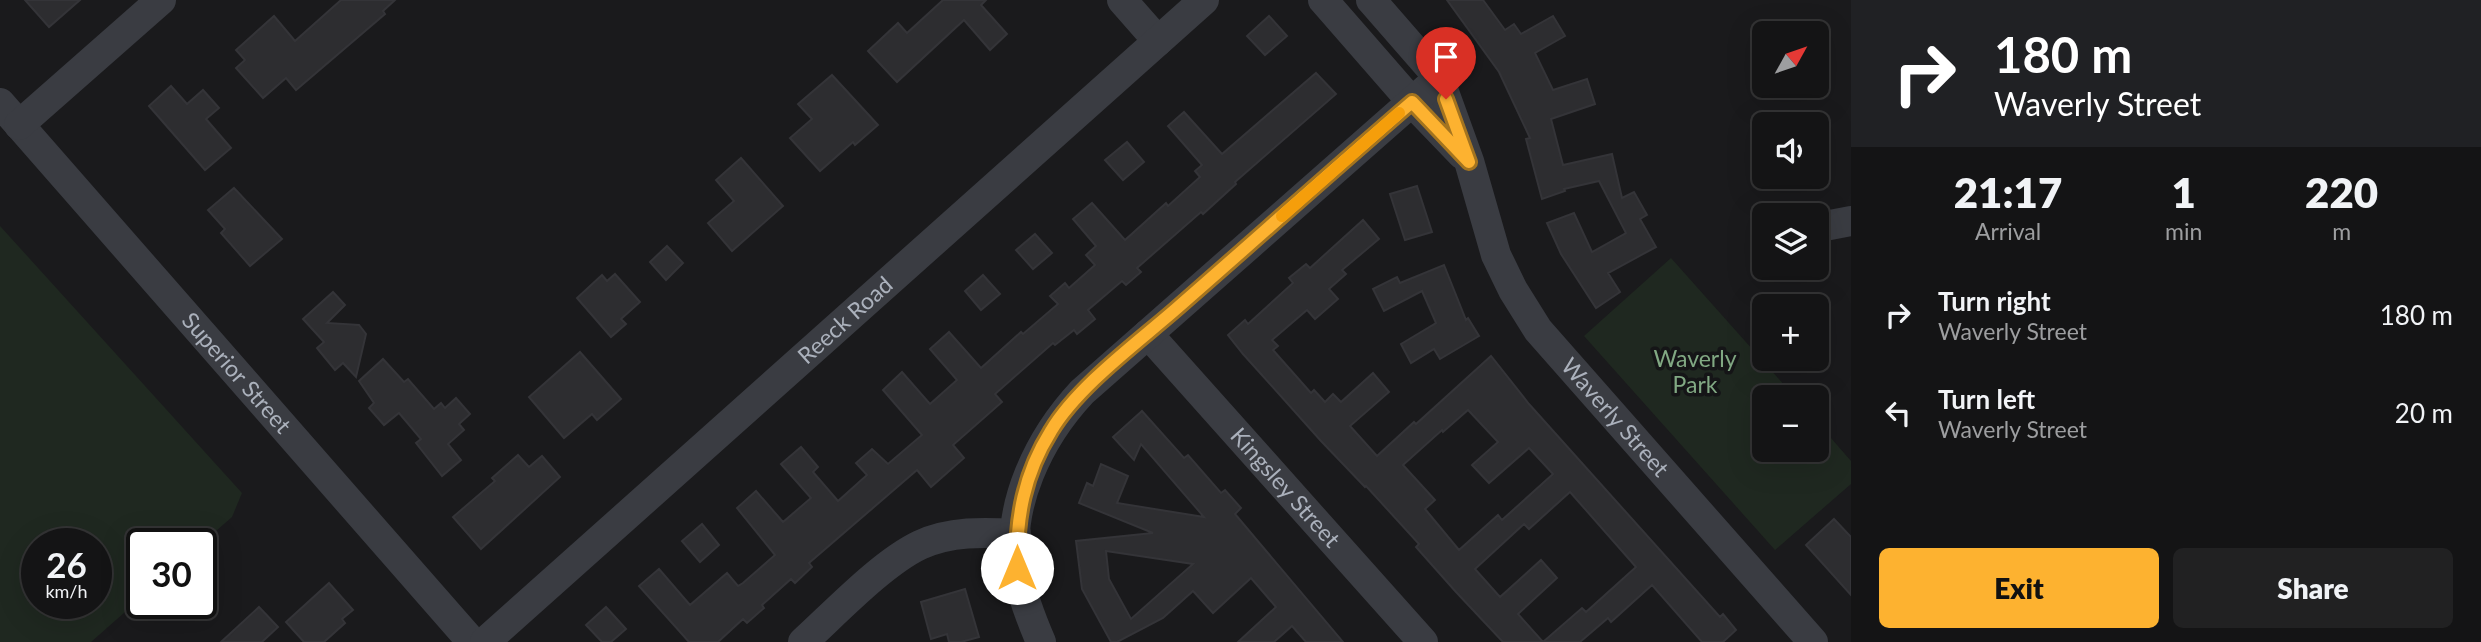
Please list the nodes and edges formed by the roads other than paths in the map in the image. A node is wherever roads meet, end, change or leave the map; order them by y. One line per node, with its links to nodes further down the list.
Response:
1 (161, 0): 9 (street)
2 (1122, 0): 6 (street)
3 (1205, 0): 6 (street, Reeck Road)
4 (1323, 0): 8 (street, Waverly Street)
5 (1371, 0): 7 (street, Waverly Street)
6 (1158, 41): 14 (street, Reeck Road)
7 (1439, 78): 8 (street); 10 (street, Waverly Street)
8 (1412, 102): 10 (street, Waverly Street); 11 (street)
9 (10, 114): 13 (street, Superior Street)
10 (1469, 162): 18 (street, Waverly Street)
11 (1148, 334): 12 (street); 17 (street, Kingsley Street)
12 (1017, 534): 15 (street); 16 (street)
13 (472, 642)
14 (485, 642)
15 (803, 642)
16 (1041, 642)
17 (1423, 642)
18 (1813, 642)

